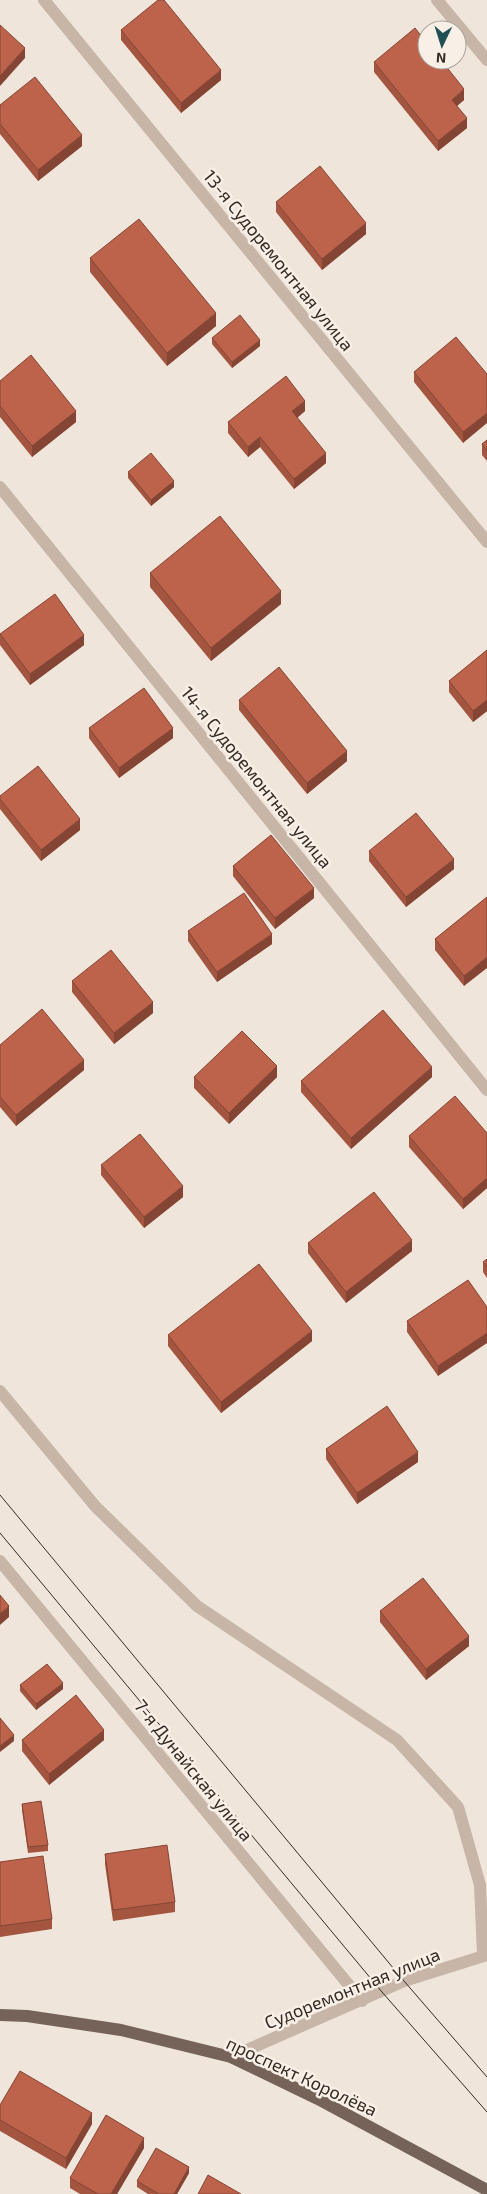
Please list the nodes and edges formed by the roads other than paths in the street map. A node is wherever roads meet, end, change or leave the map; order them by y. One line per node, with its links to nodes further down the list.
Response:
1 (44, 0): 5 (street, 13-я Судоремонтная улица)
2 (437, 0): 3 (street)
3 (487, 60)
4 (0, 487): 6 (street, 14-я Судоремонтная улица)
5 (487, 542)
6 (487, 1090)
7 (0, 1391): 9 (street)
8 (0, 1561): 10 (street, 7-я Дунайская улица)
9 (485, 1955): 10 (street, Судоремонтная улица)
10 (362, 2001): 12 (street, Судоремонтная улица)
11 (0, 2015): 12 (main road, проспект Королёва)
12 (231, 2057): 13 (main road, проспект Королёва)
13 (487, 2190)

